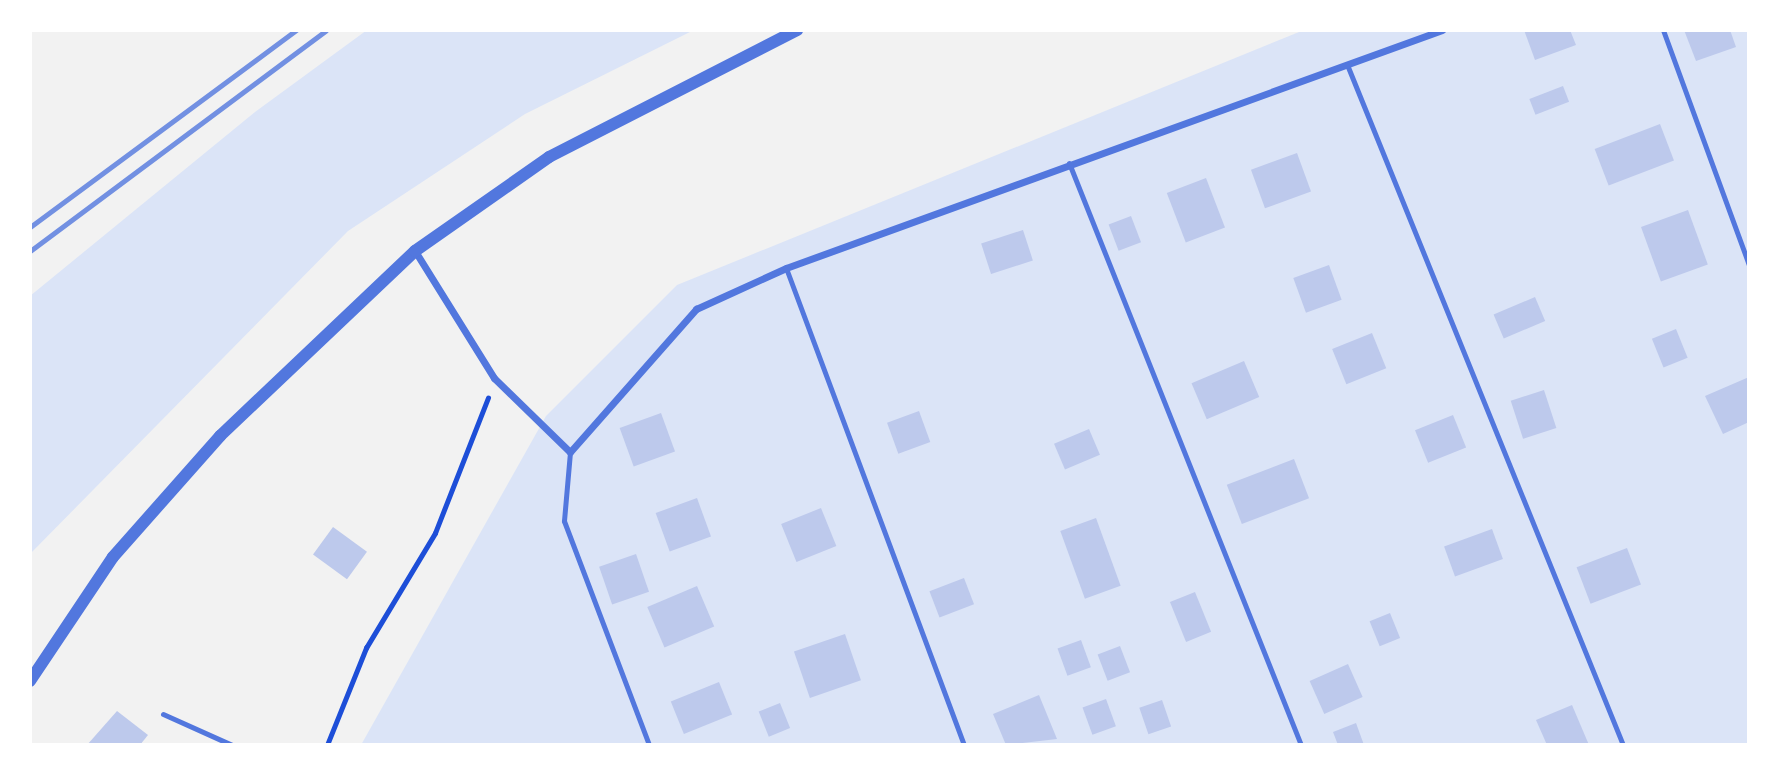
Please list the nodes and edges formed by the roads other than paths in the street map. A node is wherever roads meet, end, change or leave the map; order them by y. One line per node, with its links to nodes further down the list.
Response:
1 (797, 30): 6 (street)
2 (1442, 30): 4 (street)
3 (1662, 30): 7 (lane)
4 (1348, 67): 5 (street); 16 (lane)
5 (1069, 162): 8 (street); 15 (lane)
6 (415, 251): 9 (street); 10 (street)
7 (1749, 265)
8 (786, 268): 9 (street); 14 (lane)
9 (570, 452): 13 (lane)
10 (30, 681)
11 (163, 715): 12 (lane)
12 (232, 745)
13 (649, 745)
14 (964, 745)
15 (1301, 745)
16 (1623, 745)

